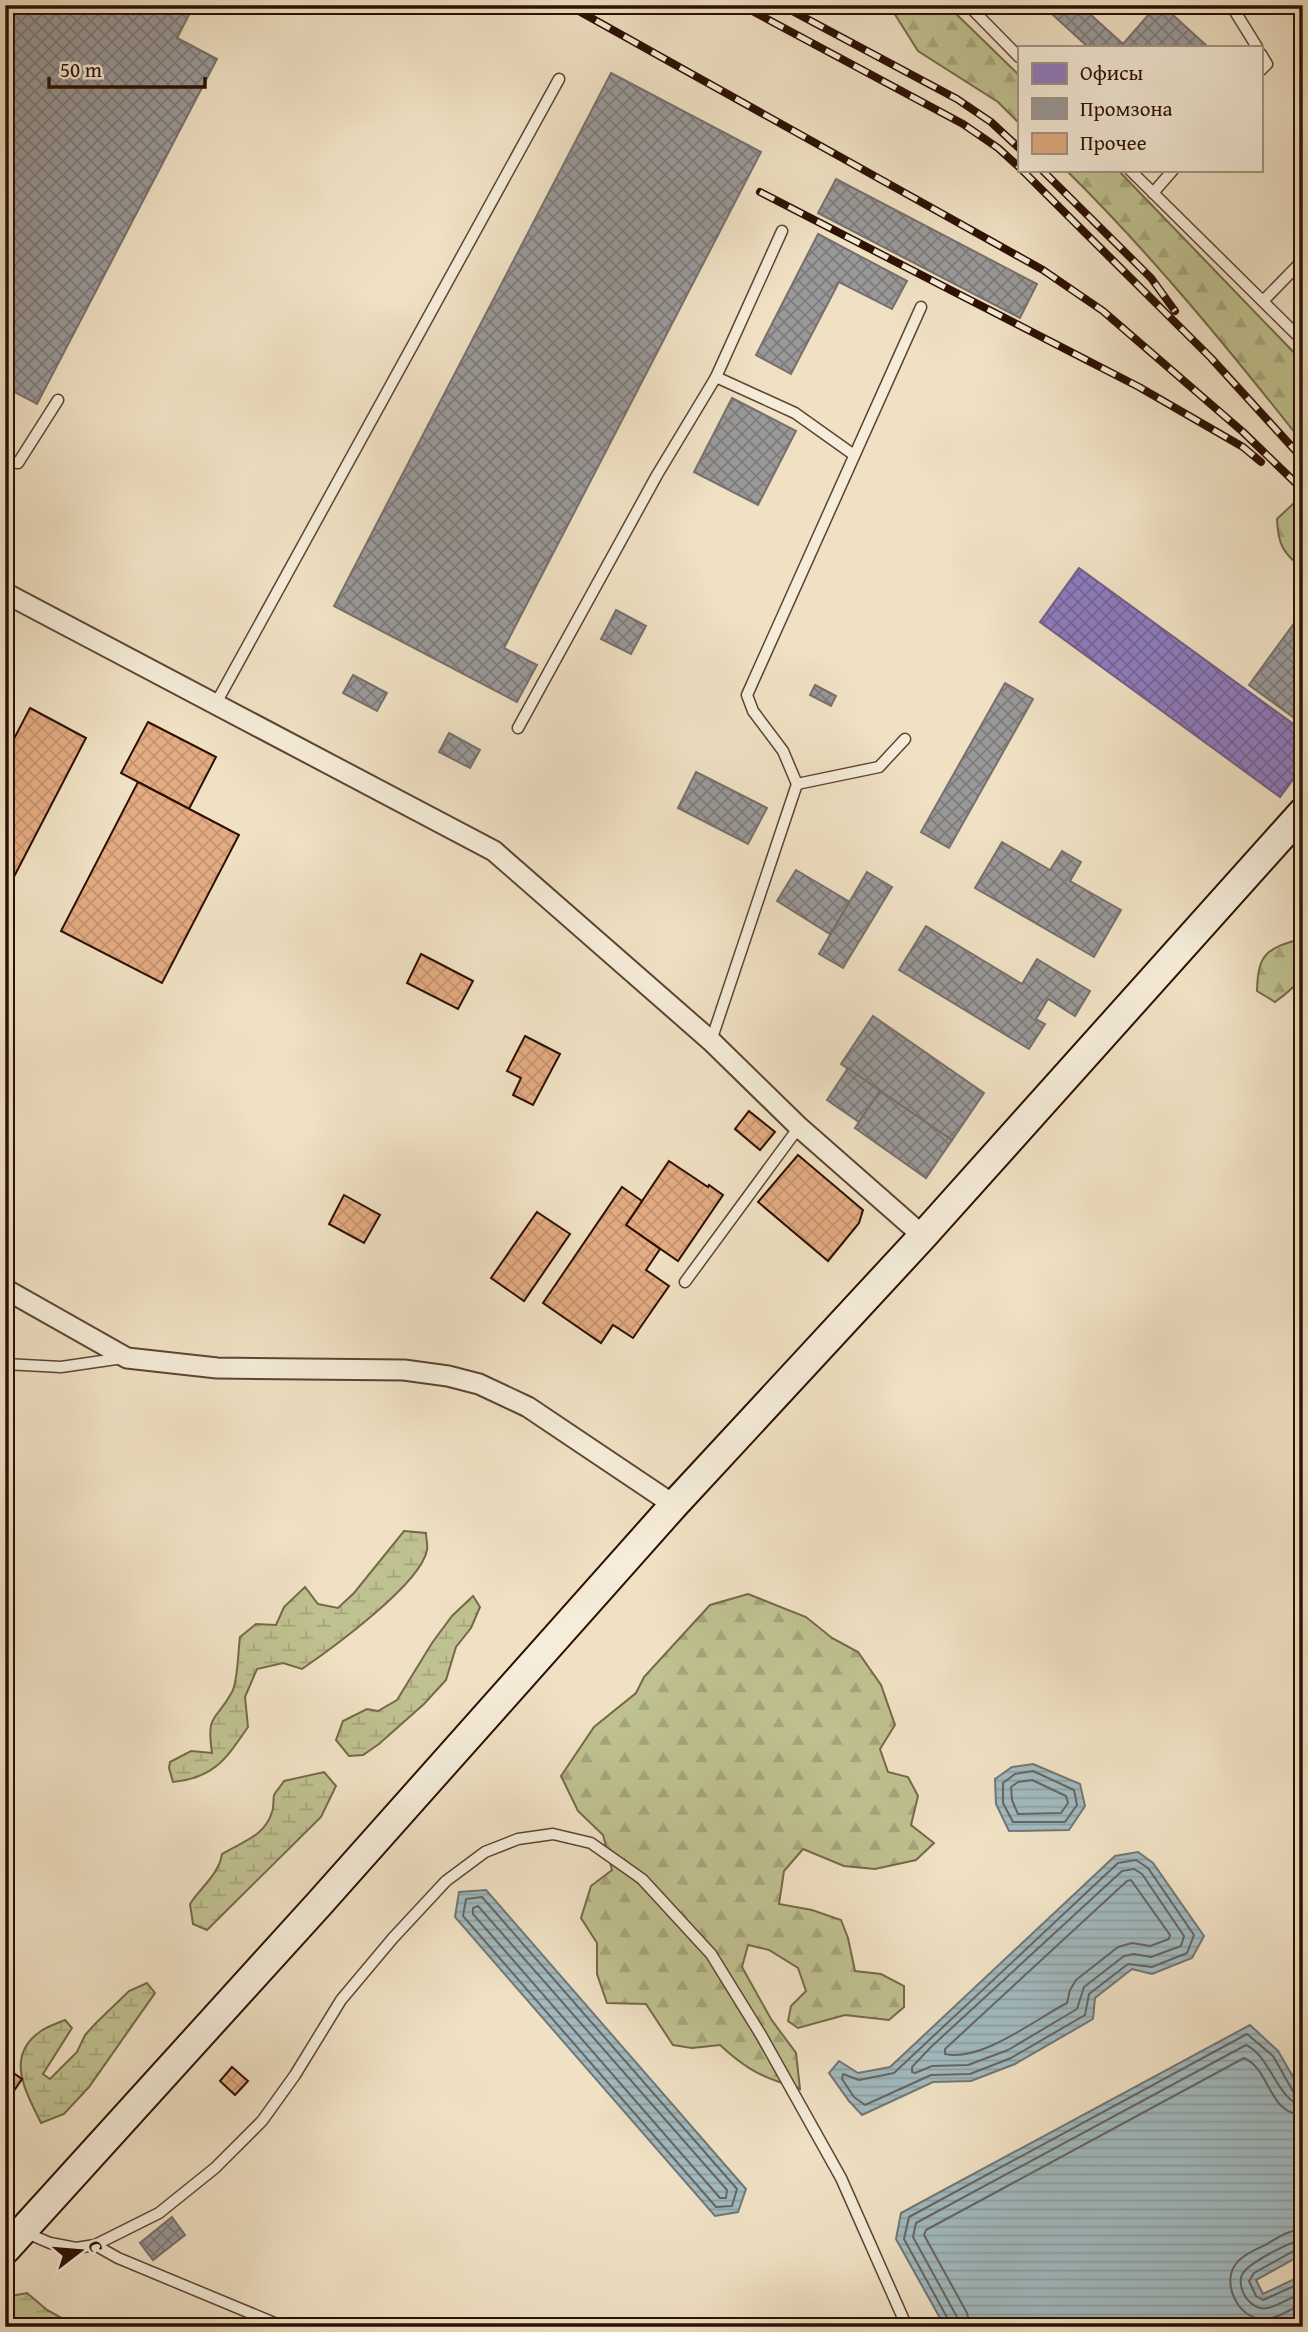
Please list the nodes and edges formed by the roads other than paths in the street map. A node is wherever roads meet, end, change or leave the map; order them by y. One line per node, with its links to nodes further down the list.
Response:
1 (968, 5): 4 (lane)
2 (1231, 5): 3 (lane)
3 (1256, 46)
4 (1018, 56)
5 (559, 79): 19 (lane)
6 (1132, 172): 8 (lane)
7 (1171, 172): 8 (lane)
8 (1153, 192): 11 (lane)
9 (782, 230): 14 (lane)
10 (1303, 260): 11 (lane)
11 (1263, 301): 13 (lane)
12 (921, 307): 16 (lane)
13 (1303, 341)
14 (716, 377): 16 (lane); 20 (lane)
15 (58, 400): 17 (lane)
16 (854, 455): 22 (lane)
17 (5, 461)
18 (5, 593): 19 (street)
19 (215, 705): 24 (street)
20 (518, 728)
21 (905, 739): 22 (lane)
22 (797, 784): 24 (lane)
23 (1303, 812): 26 (street)
24 (711, 1041): 25 (street)
25 (799, 1127): 26 (street); 27 (lane)
26 (923, 1236): 31 (street)
27 (685, 1282)
28 (5, 1289): 29 (street)
29 (127, 1358): 30 (lane); 31 (street)
30 (5, 1364)
31 (674, 1506): 32 (street)
32 (11, 2233): 33 (lane)
33 (95, 2245): 34 (lane); 35 (lane)
34 (284, 2327)
35 (907, 2327)

